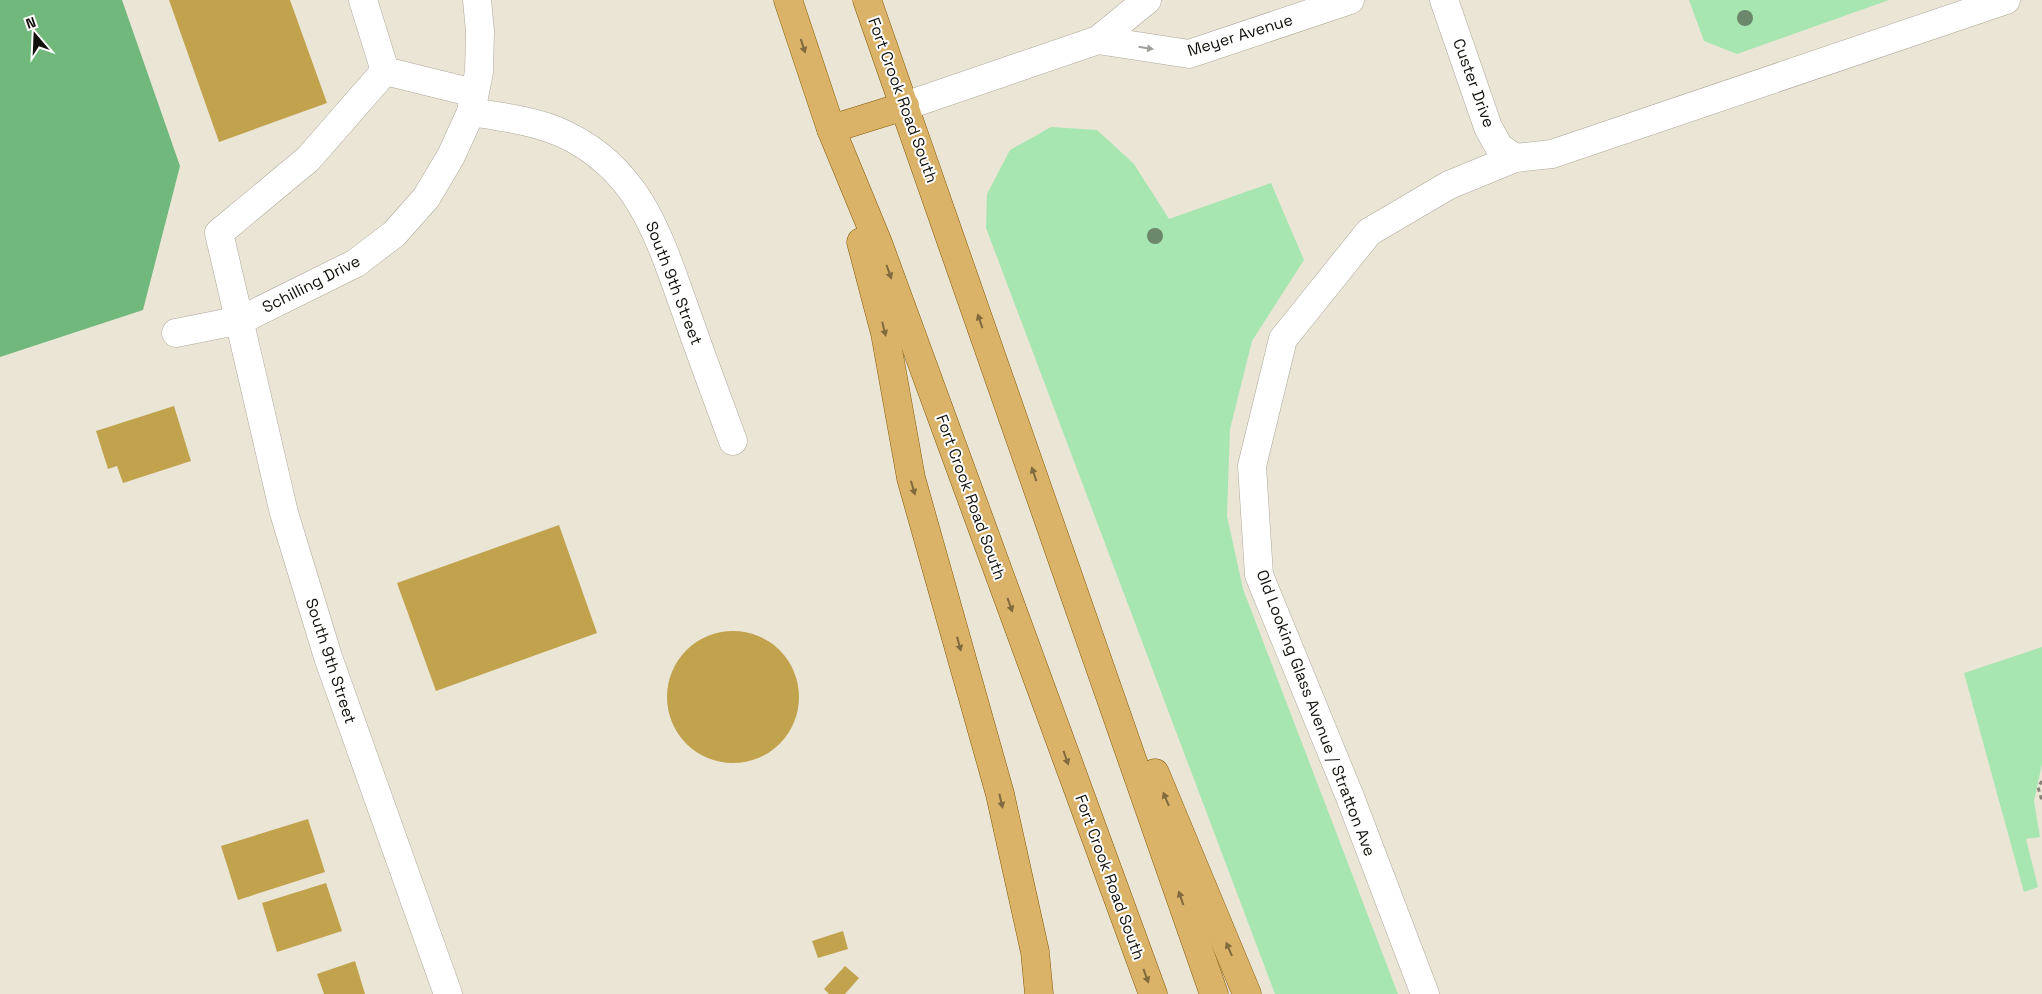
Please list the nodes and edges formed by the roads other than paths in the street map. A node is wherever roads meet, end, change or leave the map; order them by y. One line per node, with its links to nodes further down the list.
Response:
1 (363, 0): 10 (street)
2 (477, 0): 11 (street, Schilling Drive)
3 (788, 0): 13 (main road, Fort Crook Road South, one-way to 13)
4 (867, 0): 12 (main road, Fort Crook Road South)
5 (1147, 0): 9 (street, Meyer Avenue)
6 (1350, 0): 9 (street, Meyer Avenue, one-way to 6)
7 (1444, 0): 14 (street, Custer Drive)
8 (2006, 0): 14 (street, Old Looking Glass Avenue / Stratton Ave)
9 (1098, 40): 12 (street, Meyer Avenue)
10 (385, 71): 11 (street, South 9th Street); 15 (street, South 9th Street)
11 (473, 102): 15 (street, Schilling Drive); 17 (street, South 9th Street)
12 (905, 106): 13 (main road); 18 (main road, Fort Crook Road South, one-way to 12)
13 (831, 129): 20 (main road, one-way to 20); 21 (main road, Fort Crook Road South, one-way to 21)
14 (1515, 158): 24 (street, Old Looking Glass Avenue / Stratton Ave)
15 (241, 320): 16 (street, Schilling Drive); 19 (street, South 9th Street)
16 (176, 333)
17 (733, 441)
18 (1050, 520): 22 (main road, Fort Crook Road South, one-way to 18); 23 (main road, one-way to 18)
19 (448, 994)
20 (1039, 994)
21 (1153, 994)
22 (1214, 994)
23 (1248, 994)
24 (1425, 994)

